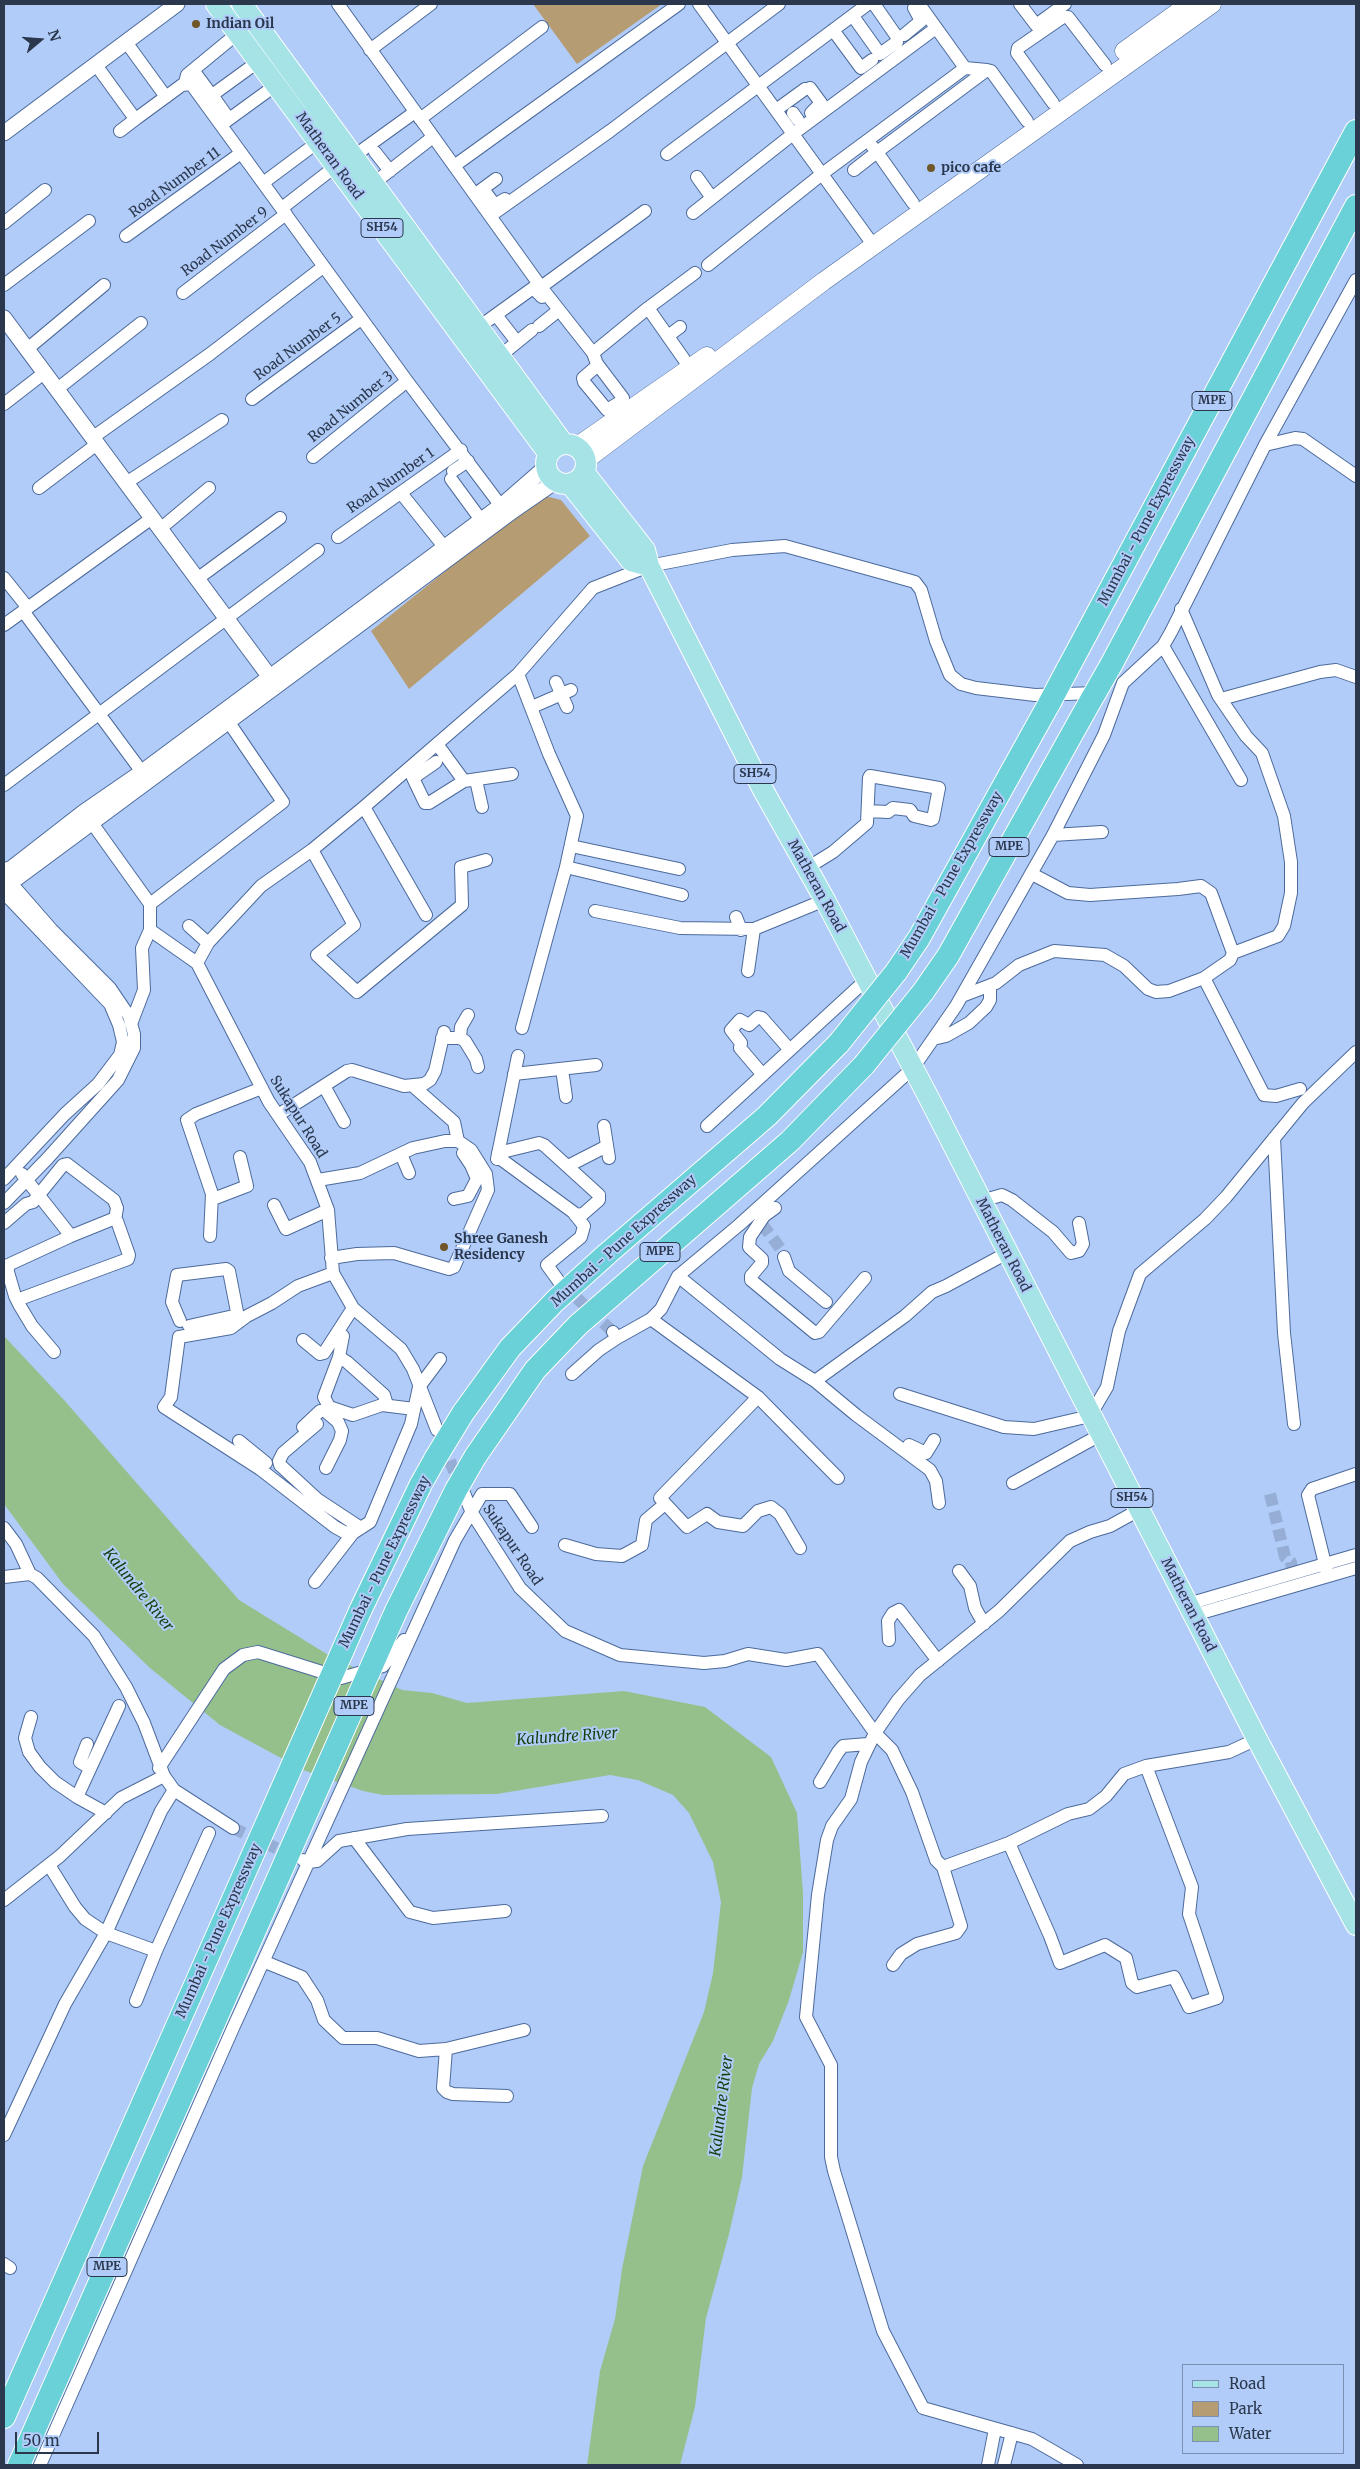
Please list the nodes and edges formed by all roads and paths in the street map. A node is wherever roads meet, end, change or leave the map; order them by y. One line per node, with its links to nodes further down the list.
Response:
1 (177, 4): 22 (street)
2 (216, 4): 20 (main road, Matheran Road / SH54)
3 (242, 4): 54 (main road, Matheran Road / SH54)
4 (338, 4): 24 (street)
5 (431, 4): 24 (street)
6 (678, 4): 56 (street)
7 (699, 4): 23 (street)
8 (779, 4): 23 (street)
9 (874, 4): 16 (street); 19 (street); 25 (street)
10 (911, 4): 21 (street)
11 (919, 4): 18 (street)
12 (1020, 4): 13 (street)
13 (1065, 4)
14 (1189, 4): 28 (main road)
15 (1212, 4): 77 (main road)
16 (855, 19): 19 (street); 25 (street)
17 (542, 27): 39 (street)
18 (936, 28): 21 (street); 29 (street)
19 (835, 31): 25 (street); 33 (street)
20 (238, 33): 26 (main road, Matheran Road / SH54); 30 (street)
21 (922, 38): 25 (street)
22 (126, 42): 27 (street); 36 (street)
23 (728, 43): 33 (street); 73 (street)
24 (370, 50): 39 (street)
25 (880, 59): 43 (street)
26 (257, 60): 34 (main road, Matheran Road / SH54); 35 (street)
27 (96, 65): 40 (street); 46 (street)
28 (1105, 66): 37 (main road); 37 (street)
29 (965, 68): 31 (street); 48 (street)
30 (193, 70): 32 (street); 35 (street)
31 (986, 70): 41 (street); 51 (street)
32 (185, 83): 35 (street); 36 (street)
33 (757, 84): 38 (street); 53 (street)
34 (276, 85): 42 (street); 49 (main road, Matheran Road / SH54)
35 (207, 97): 42 (street)
36 (166, 98): 40 (street)
37 (1053, 103): 41 (main road)
38 (776, 110): 43 (street); 43 (street)
39 (414, 116): 47 (street); 54 (street)
40 (137, 118): 44 (street)
41 (1027, 121): 68 (main road)
42 (225, 122): 52 (street)
43 (793, 124): 59 (street); 67 (street)
44 (120, 131)
45 (1356, 131): 326 (highway, Mumbai - Pune Expressway / MPE, bridge)
46 (4, 133)
47 (430, 140): 56 (street); 58 (street)
48 (868, 140): 51 (street); 59 (street)
49 (318, 142): 55 (main road, Matheran Road / SH54); 62 (street)
50 (375, 152): 58 (street)
51 (877, 152): 57 (street); 68 (street)
52 (241, 153): 62 (street); 76 (street, Road Number 11)
53 (667, 154)
54 (354, 156): 63 (main road, Matheran Road / SH54)
55 (336, 166): 70 (street, Road Number 9); 111 (main road, Matheran Road / SH54)
56 (454, 166): 65 (street)
57 (854, 170)
58 (390, 171): 63 (street)
59 (822, 174): 77 (street); 78 (street)
60 (697, 177): 67 (street)
61 (496, 179): 65 (street)
62 (263, 184): 70 (street)
63 (374, 184): 92 (main road, Matheran Road / SH54)
64 (45, 190): 75 (street)
65 (479, 192): 66 (street); 73 (street)
66 (508, 196)
67 (712, 198): 72 (street)
68 (913, 204): 77 (main road)
69 (1356, 206): 271 (highway, MPE, bridge)
70 (284, 211): 79 (street); 85 (street, Road Number 9)
71 (645, 211): 84 (street)
72 (693, 213)
73 (490, 216): 84 (street)
74 (89, 221): 82 (street)
75 (4, 222)
76 (126, 236)
77 (870, 241): 101 (main road)
78 (708, 265)
79 (323, 267): 90 (street); 107 (street)
80 (695, 273): 86 (street)
81 (1356, 280): 108 (street)
82 (4, 285)
83 (104, 285): 96 (street)
84 (540, 287): 87 (street)
85 (183, 293)
86 (648, 308): 94 (street); 97 (street)
87 (557, 312): 88 (street); 95 (street); 97 (street)
88 (496, 315): 92 (street); 95 (street)
89 (4, 318): 96 (street)
90 (361, 319): 102 (street); 104 (street, Road Number 5)
91 (141, 323): 103 (street)
92 (479, 327): 98 (main road, Matheran Road / SH54)
93 (680, 327): 94 (street)
94 (668, 336): 101 (street)
95 (516, 342): 98 (street)
96 (26, 350): 100 (street)
97 (592, 353): 99 (street)
98 (500, 356): 111 (main road, Matheran Road / SH54)
99 (598, 365)
100 (44, 373): 103 (street); 105 (street)
101 (694, 373): 111 (main road)
102 (407, 381): 109 (street); 110 (street, Road Number 3)
103 (56, 390): 107 (street)
104 (252, 399)
105 (4, 404)
106 (222, 420): 113 (street)
107 (94, 441): 113 (street); 114 (street)
108 (1265, 446): 112 (street); 128 (street)
109 (465, 455): 116 (street, Road Number 1); 117 (street); 119 (street)
110 (313, 457)
111 (566, 463): 117 (street); 123 (street); 124 (main road, Matheran Road / SH54)
112 (1356, 476)
113 (126, 483): 120 (street)
114 (39, 488)
115 (209, 488): 120 (street)
116 (402, 492): 121 (street, Road Number 1); 123 (street)
117 (501, 506): 119 (street)
118 (280, 518): 126 (street)
119 (481, 520): 123 (street)
120 (156, 523): 126 (street); 127 (street)
121 (338, 537)
122 (318, 550): 129 (street)
123 (448, 552): 134 (street)
124 (649, 566): 132 (street); 137 (street); 160 (main road, Matheran Road / SH54)
125 (4, 578): 127 (street)
126 (197, 579): 129 (street)
127 (26, 609): 130 (street); 141 (street)
128 (1181, 609): 131 (street); 138 (street)
129 (228, 620): 134 (street); 141 (street)
130 (4, 625)
131 (1163, 646): 137 (street); 147 (street)
132 (518, 674): 139 (street); 143 (street)
133 (1356, 677): 138 (street)
134 (273, 681): 142 (street); 145 (street)
135 (556, 682): 136 (street)
136 (566, 692): 139 (street); 140 (street)
137 (1119, 692): 155 (street)
138 (1221, 699): 175 (street)
139 (532, 707): 156 (street)
140 (567, 707)
141 (99, 714): 145 (street); 149 (street)
142 (228, 721): 153 (street); 166 (street)
143 (437, 744): 148 (street); 150 (street)
144 (436, 762): 148 (street)
145 (142, 772): 153 (street)
146 (512, 774): 148 (street)
147 (1241, 780)
148 (470, 781): 151 (street)
149 (4, 786)
150 (364, 807): 157 (street); 168 (street)
151 (482, 807)
152 (868, 811): 152 (street); 160 (street)
153 (88, 817): 163 (street); 166 (street)
154 (1102, 832): 155 (street)
155 (1053, 835): 162 (street)
156 (571, 846): 159 (street); 161 (street)
157 (312, 850): 158 (street); 174 (street)
158 (486, 860)
159 (566, 867): 164 (street); 184 (street)
160 (807, 868): 165 (main road, Matheran Road / SH54)
161 (679, 869)
162 (1032, 874): 175 (street); 181 (street)
163 (5, 881): 183 (street); 210 (street)
164 (682, 895)
165 (825, 900): 171 (street); 179 (main road, Matheran Road / SH54)
166 (150, 904): 172 (street)
167 (595, 912): 173 (street)
168 (426, 915)
169 (736, 917): 173 (street)
170 (189, 926): 174 (street)
171 (754, 929): 173 (street); 177 (street)
172 (150, 930): 176 (street, Sukapur Road); 183 (street)
173 (741, 930)
174 (208, 942): 176 (street)
175 (1233, 954): 178 (street)
176 (198, 963): 198 (street, Sukapur Road)
177 (748, 971)
178 (1204, 978): 180 (street); 199 (street)
179 (866, 980): 187 (street); 192 (main road, Matheran Road / SH54)
180 (990, 986): 181 (street); 186 (street)
181 (962, 996): 186 (street)
182 (468, 1015): 185 (street)
183 (131, 1024): 215 (street)
184 (522, 1028)
185 (460, 1038): 191 (street); 197 (street)
186 (933, 1039): 192 (street)
187 (790, 1050): 195 (street); 195 (street)
188 (1356, 1052): 205 (street)
189 (518, 1056): 194 (street)
190 (596, 1065): 193 (street)
191 (478, 1067)
192 (913, 1068): 220 (main road, Matheran Road / SH54); 227 (street)
193 (562, 1069): 194 (street); 200 (street)
194 (514, 1074): 207 (street)
195 (763, 1075): 204 (street)
196 (324, 1086): 197 (street); 201 (street); 202 (street)
197 (413, 1086): 206 (street)
198 (262, 1088): 201 (street, Sukapur Road); 218 (street)
199 (1300, 1089)
200 (566, 1097)
201 (278, 1114): 216 (street, Sukapur Road)
202 (344, 1122)
203 (604, 1126): 211 (street)
204 (707, 1126)
205 (1274, 1138): 256 (street); 258 (street)
206 (456, 1147): 209 (street); 213 (street)
207 (498, 1155): 211 (street); 213 (street); 225 (street)
208 (240, 1157): 218 (street)
209 (390, 1164): 212 (street); 216 (street)
210 (15, 1166): 214 (street); 215 (street)
211 (568, 1166): 225 (street)
212 (409, 1173)
213 (482, 1174): 219 (street); 234 (street)
214 (4, 1179)
215 (26, 1180): 217 (street); 221 (street)
216 (318, 1180): 224 (street, Sukapur Road)
217 (39, 1196): 226 (street); 228 (street); 230 (street)
218 (213, 1199): 231 (street)
219 (454, 1199)
220 (981, 1201): 229 (street); 232 (main road, Matheran Road / SH54)
221 (4, 1203)
222 (274, 1205): 224 (street)
223 (775, 1208): 227 (street)
224 (328, 1210): 234 (street, Sukapur Road)
225 (575, 1215): 238 (street)
226 (116, 1220): 230 (street); 239 (street)
227 (758, 1220): 236 (street); 237 (street)
228 (4, 1223)
229 (1079, 1223)
230 (71, 1236): 239 (street)
231 (210, 1236)
232 (1007, 1253): 250 (street); 256 (main road, Matheran Road / SH54)
233 (784, 1257): 240 (street)
234 (331, 1258): 235 (street, Sukapur Road)
235 (326, 1272): 241 (street, Sukapur Road); 242 (street)
236 (678, 1276): 243 (street); 250 (street)
237 (865, 1278)
238 (560, 1282)
239 (17, 1300): 246 (street)
240 (826, 1302)
241 (354, 1308): 245 (street); 251 (street, Sukapur Road)
242 (238, 1319): 242 (street); 266 (street)
243 (651, 1319): 249 (street); 253 (street)
244 (343, 1336): 247 (street)
245 (303, 1340)
246 (54, 1352)
247 (339, 1357): 254 (street); 254 (street)
248 (440, 1359): 251 (street)
249 (572, 1374)
250 (814, 1381): 262 (street)
251 (419, 1387): 255 (street); 260 (street, Sukapur Road)
252 (900, 1394): 256 (street)
253 (758, 1397): 269 (street); 273 (street)
254 (387, 1405): 255 (street)
255 (414, 1409): 278 (street)
256 (1090, 1416): 261 (main road, Matheran Road / SH54)
257 (317, 1424): 278 (street)
258 (1294, 1424)
259 (879, 1425): 262 (street)
260 (437, 1430)
261 (1100, 1435): 270 (street); 274 (main road, Matheran Road / SH54)
262 (891, 1436): 265 (street)
263 (934, 1440): 265 (street)
264 (239, 1441): 266 (street)
265 (910, 1450): 272 (street)
266 (263, 1466): 267 (street); 278 (street)
267 (326, 1468)
268 (1356, 1474): 284 (street)
269 (838, 1478)
270 (1013, 1483)
271 (460, 1492): 275 (street, Sukapur Road); 329 (highway, MPE, bridge)
272 (939, 1503)
273 (665, 1504): 279 (street); 280 (street)
274 (1139, 1510): 288 (main road, Matheran Road / SH54); 290 (street)
275 (472, 1513): 276 (street); 289 (street); 296 (street, Sukapur Road)
276 (532, 1527)
277 (4, 1528): 285 (street)
278 (357, 1530): 287 (street)
279 (565, 1545)
280 (800, 1548)
281 (1356, 1555): 284 (street)
282 (1356, 1568): 284 (street)
283 (959, 1571): 290 (street)
284 (1327, 1571): 288 (street); 288 (street)
285 (30, 1574): 286 (street); 301 (street)
286 (4, 1577)
287 (315, 1582)
288 (1191, 1610): 295 (main road, Matheran Road / SH54)
289 (416, 1624): 301 (street); 311 (street)
290 (984, 1624): 292 (street)
291 (888, 1640): 292 (street)
292 (938, 1661): 296 (street)
293 (119, 1706): 300 (street)
294 (31, 1717): 304 (street)
295 (1257, 1739): 299 (street); 316 (main road, Matheran Road / SH54)
296 (869, 1740): 298 (street); 302 (street); 313 (street); 327 (street)
297 (87, 1744): 300 (street)
298 (858, 1756)
299 (1146, 1766): 310 (street); 310 (street)
300 (90, 1768): 304 (street)
301 (162, 1772): 303 (street); 305 (street)
302 (820, 1782)
303 (174, 1790): 307 (street); 317 (street)
304 (77, 1798): 305 (street)
305 (106, 1813): 312 (street)
306 (602, 1816): 309 (street)
307 (234, 1828)
308 (209, 1833): 318 (street)
309 (354, 1838): 311 (street); 315 (street)
310 (1008, 1843): 313 (street)
311 (304, 1860): 319 (street)
312 (49, 1865): 314 (street); 317 (street)
313 (943, 1867): 320 (street)
314 (4, 1900)
315 (505, 1911)
316 (1356, 1925)
317 (106, 1933): 318 (street); 325 (street)
318 (156, 1951): 321 (street)
319 (264, 1962): 323 (street); 330 (street)
320 (893, 1965)
321 (136, 2001)
322 (524, 2030): 323 (street)
323 (446, 2049): 324 (street)
324 (507, 2096)
325 (4, 2135)
326 (4, 2417)
327 (995, 2428): 328 (street); 331 (street)
328 (1012, 2433): 332 (street); 333 (street)
329 (19, 2465)
330 (40, 2465)
331 (988, 2465)
332 (1004, 2465)
333 (1077, 2465)

